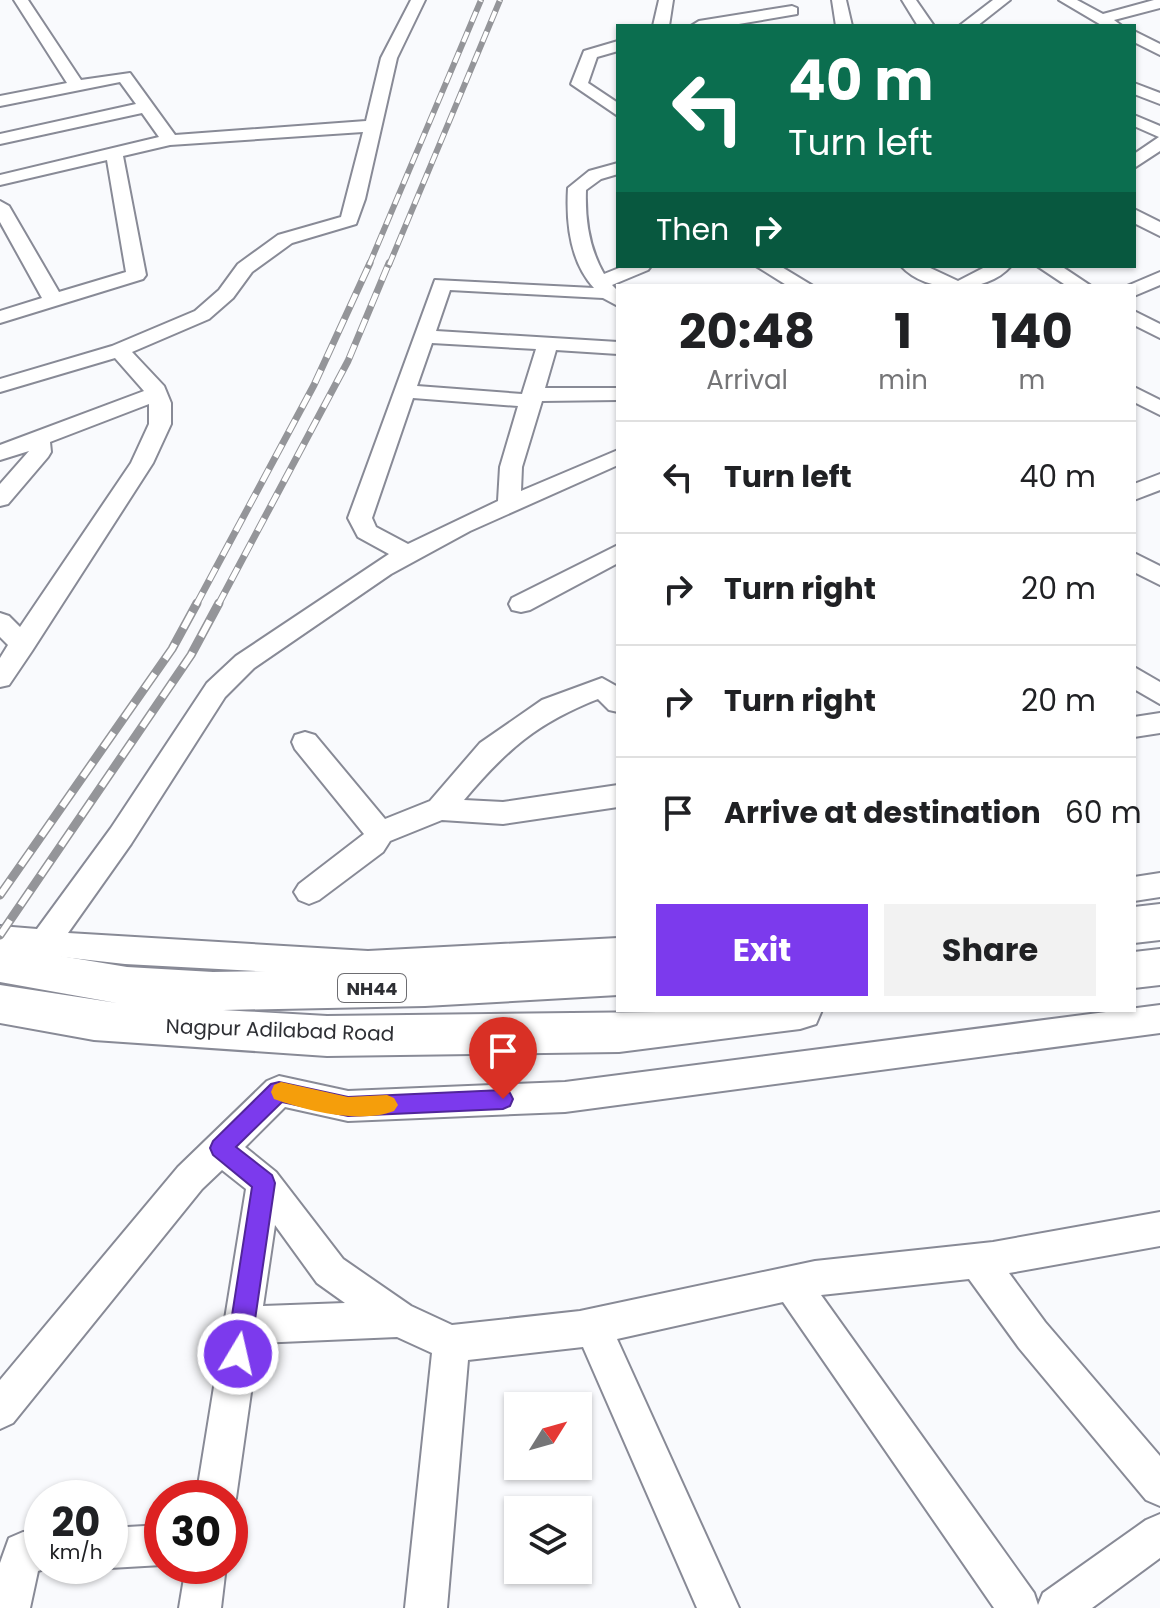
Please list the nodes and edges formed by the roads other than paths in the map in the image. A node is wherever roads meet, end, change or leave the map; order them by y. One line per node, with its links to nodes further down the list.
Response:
1 (418, 0): 26 (street)
2 (666, 0): 11 (street)
3 (839, 0): 13 (street)
4 (909, 0): 14 (street)
5 (1003, 0): 15 (street)
6 (1066, 0): 10 (street)
7 (17, 2): 19 (street)
8 (1160, 3): 10 (street)
9 (792, 12): 12 (street)
10 (1108, 22)
11 (661, 24)
12 (712, 24)
13 (844, 24)
14 (925, 24)
15 (976, 24)
16 (1136, 37): 18 (street)
17 (616, 47): 24 (street)
18 (1160, 50)
19 (76, 84): 22 (street); 23 (street)
20 (1136, 89): 21 (street)
21 (1160, 99)
22 (0, 101)
23 (146, 107): 28 (street); 29 (street)
24 (616, 110)
25 (1136, 121): 27 (street)
26 (372, 126): 29 (street); 58 (street)
27 (1160, 132)
28 (0, 139)
29 (170, 140): 31 (street)
30 (1148, 147): 32 (street)
31 (114, 153): 34 (street); 51 (street)
32 (1138, 166)
33 (610, 171): 50 (street)
34 (0, 180)
35 (0, 206): 51 (street)
36 (1136, 216): 37 (street)
37 (1160, 230)
38 (638, 268): 44 (street)
39 (770, 268): 45 (street)
40 (917, 268): 46 (street)
41 (997, 268): 47 (street)
42 (1050, 268): 48 (street)
43 (1159, 279): 49 (street)
44 (618, 284)
45 (798, 284)
46 (961, 284)
47 (966, 284)
48 (1078, 284)
49 (1136, 289)
50 (608, 292): 55 (street)
51 (53, 299): 52 (street)
52 (0, 317)
53 (1136, 318): 54 (street)
54 (1160, 332)
55 (424, 336): 56 (street); 60 (street)
56 (547, 345): 57 (street); 64 (street)
57 (616, 348)
58 (119, 350): 59 (street); 61 (street)
59 (0, 386)
60 (405, 391): 64 (street); 71 (street)
61 (156, 394): 66 (street); 77 (street)
62 (616, 394): 64 (street)
63 (1136, 394): 65 (street)
64 (532, 398): 70 (street)
65 (1160, 409)
66 (39, 440): 67 (street); 69 (street)
67 (0, 453)
68 (616, 458): 70 (street)
69 (0, 499)
70 (509, 505): 71 (street)
71 (408, 554): 94 (street)
72 (616, 554): 75 (street)
73 (1136, 562): 74 (street)
74 (1160, 577)
75 (521, 604)
76 (0, 622): 77 (street)
77 (23, 645): 79 (street)
78 (1136, 677): 80 (street)
79 (0, 678)
80 (1160, 695)
81 (616, 701): 86 (street)
82 (1160, 723): 83 (street)
83 (1136, 727)
84 (305, 742): 87 (street)
85 (616, 796): 86 (street)
86 (440, 809): 87 (street)
87 (380, 833): 90 (street)
88 (1160, 885): 89 (street)
89 (1136, 889)
90 (309, 892)
91 (1160, 922): 92 (highway)
92 (1136, 925)
93 (0, 938): 94 (street)
94 (44, 943): 95 (street)
95 (616, 951)
96 (0, 964): 99 (highway, Nagpur Adilabad Road / NH44)
97 (1160, 967): 98 (highway)
98 (1136, 970)
99 (616, 976)
100 (0, 1004): 101 (highway, Nagpur Adilabad Road)
101 (784, 1012)
102 (1160, 1019): 103 (street)
103 (221, 1148): 104 (street); 112 (street)
104 (264, 1183): 108 (street); 109 (street)
105 (1153, 1238): 106 (street)
106 (978, 1261): 107 (street); 114 (street)
107 (791, 1283): 110 (street); 122 (street)
108 (398, 1319): 109 (street); 111 (street)
109 (242, 1325): 113 (street)
110 (592, 1326): 111 (street); 121 (street)
111 (451, 1343): 120 (street)
112 (0, 1410)
113 (219, 1480)
114 (1160, 1486)
115 (1160, 1534): 123 (street)
116 (24, 1552): 118 (street)
117 (203, 1584): 119 (street)
118 (9, 1608)
119 (200, 1608)
120 (426, 1608)
121 (718, 1608)
122 (1019, 1608)
123 (1058, 1608)

